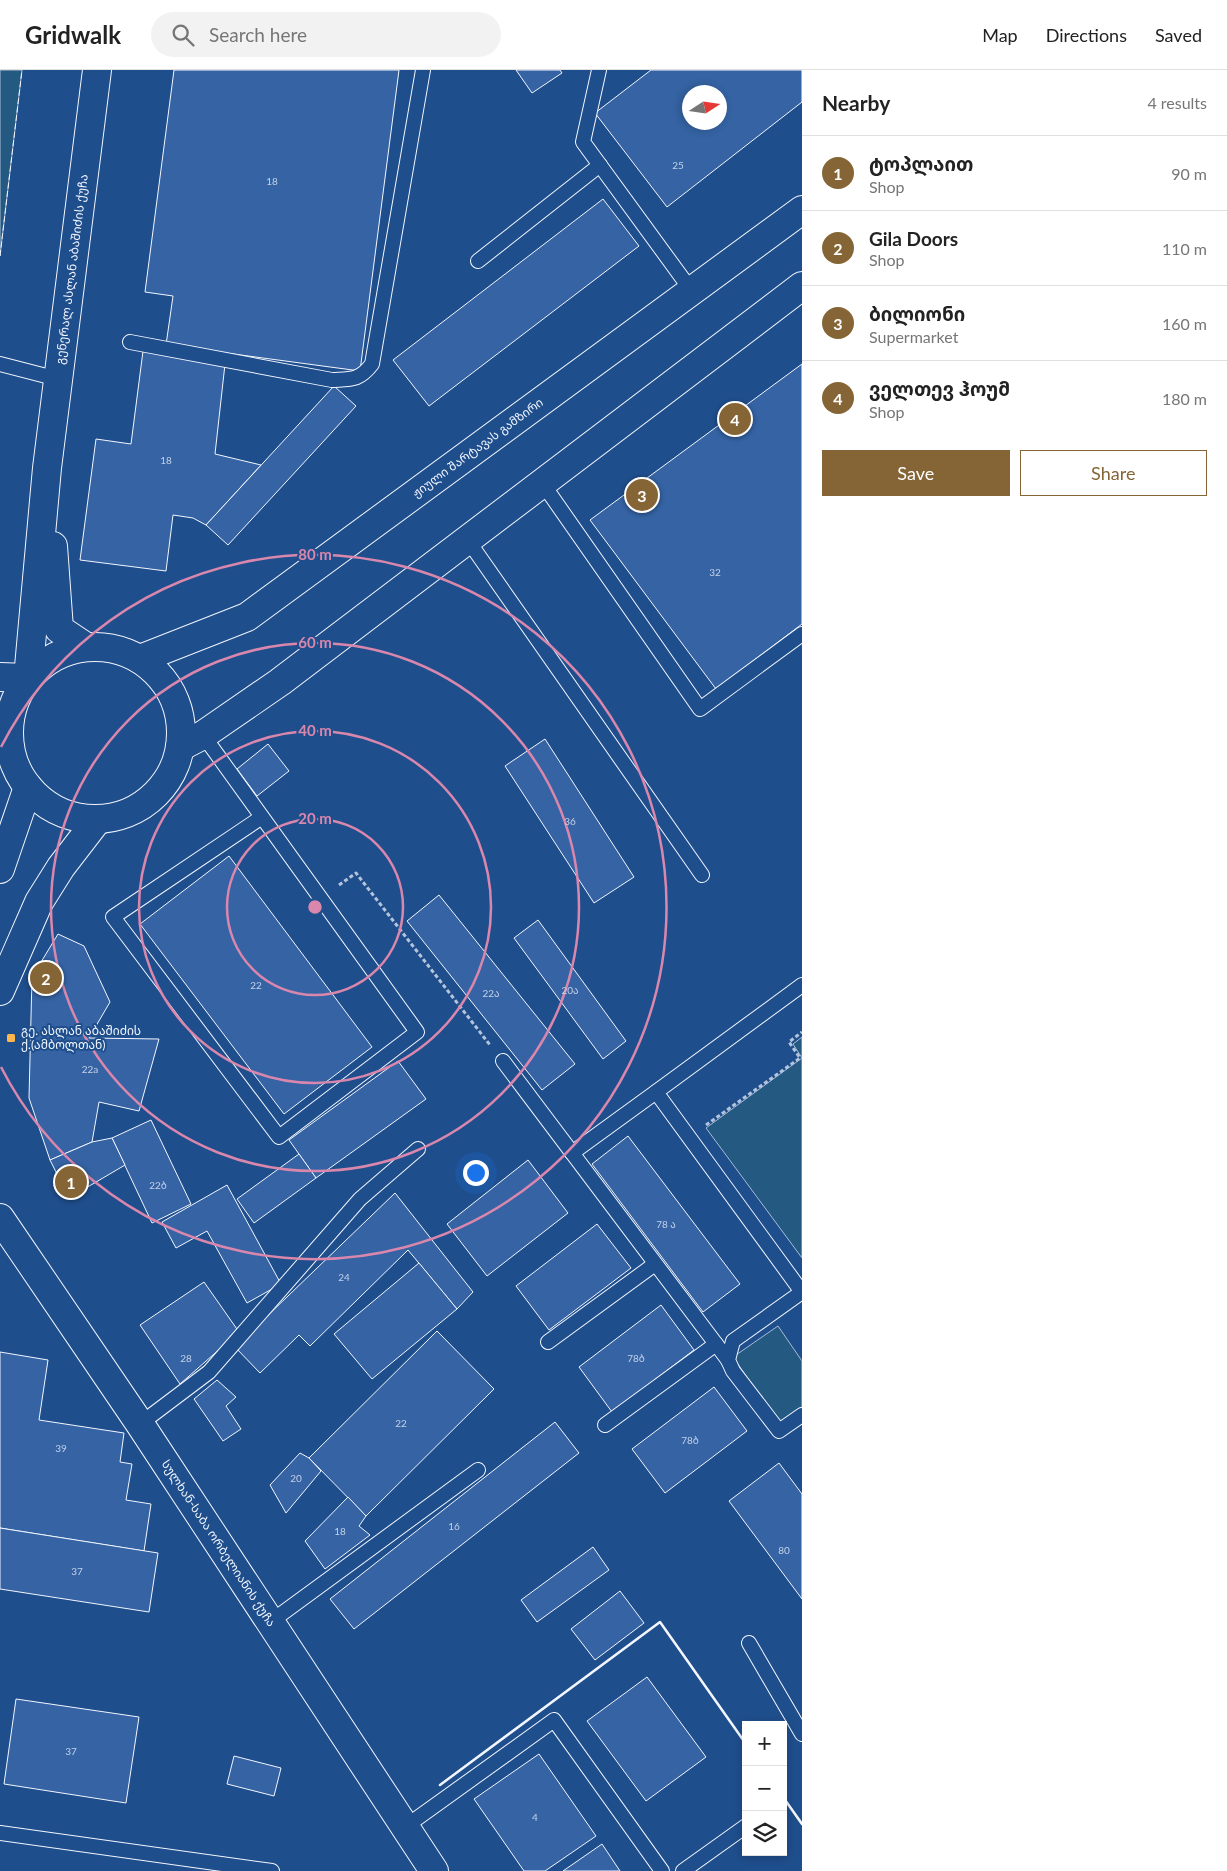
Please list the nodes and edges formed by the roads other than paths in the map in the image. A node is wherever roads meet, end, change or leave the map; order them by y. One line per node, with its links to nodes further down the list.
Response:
1 (96, 70): 11 (main road, გენერალ ასლან აბაშიძის ქუჩა)
2 (423, 70): 9 (lane)
3 (599, 70): 4 (lane)
4 (600, 165): 6 (lane); 8 (lane)
5 (802, 210): 8 (main road, ჟიული შარტავას გამზირი)
6 (478, 261)
7 (802, 286): 13 (main road)
8 (691, 290): 17 (main road, ჟიული შარტავას გამზირი)
9 (130, 342)
10 (0, 364): 11 (lane)
11 (58, 379): 12 (main road, გენერალ ასლან აბაშიძის ქუჩა)
12 (47, 468): 16 (main road, გენერალ ასლან აბაშიძის ქუჩა); 19 (main road, გენერალ ასლან აბაშიძის ქუჩა)
13 (543, 484): 14 (main road); 15 (lane)
14 (467, 539): 21 (main road); 26 (lane)
15 (802, 634)
16 (86, 647): 17 (main road); 19 (main road)
17 (140, 659): 21 (main road)
18 (0, 677): 19 (main road)
19 (28, 678): 20 (main road)
20 (4, 732): 22 (main road)
21 (192, 741): 23 (lane); 24 (main road)
22 (28, 787): 24 (main road); 25 (main road)
23 (262, 817): 23 (lane)
24 (98, 819): 28 (main road)
25 (0, 869)
26 (702, 875)
27 (802, 985): 30 (lane)
28 (0, 991)
29 (503, 1061): 32 (lane)
30 (656, 1092): 32 (lane); 35 (lane)
31 (418, 1148): 40 (lane)
32 (572, 1153): 34 (lane)
33 (0, 1218): 40 (main road, სულხან-საბა ორბელიანის ქუჩა)
34 (656, 1264): 36 (lane); 37 (lane)
35 (802, 1292): 38 (lane)
36 (548, 1342)
37 (716, 1344): 38 (lane); 41 (lane)
38 (728, 1360): 39 (lane)
39 (802, 1415)
40 (140, 1424): 43 (main road, სულხან-საბა ორბელიანის ქუჩა)
41 (605, 1425)
42 (478, 1470): 43 (lane)
43 (270, 1623): 46 (main road, სულხან-საბა ორბელიანის ქუჩა)
44 (749, 1642): 45 (lane)
45 (802, 1734)
46 (405, 1827): 50 (main road, სულხან-საბა ორბელიანის ქუჩა); 51 (lane)
47 (742, 1829): 52 (lane)
48 (0, 1833): 49 (lane)
49 (272, 1871)
50 (434, 1871)
51 (662, 1871)
52 (683, 1871)

